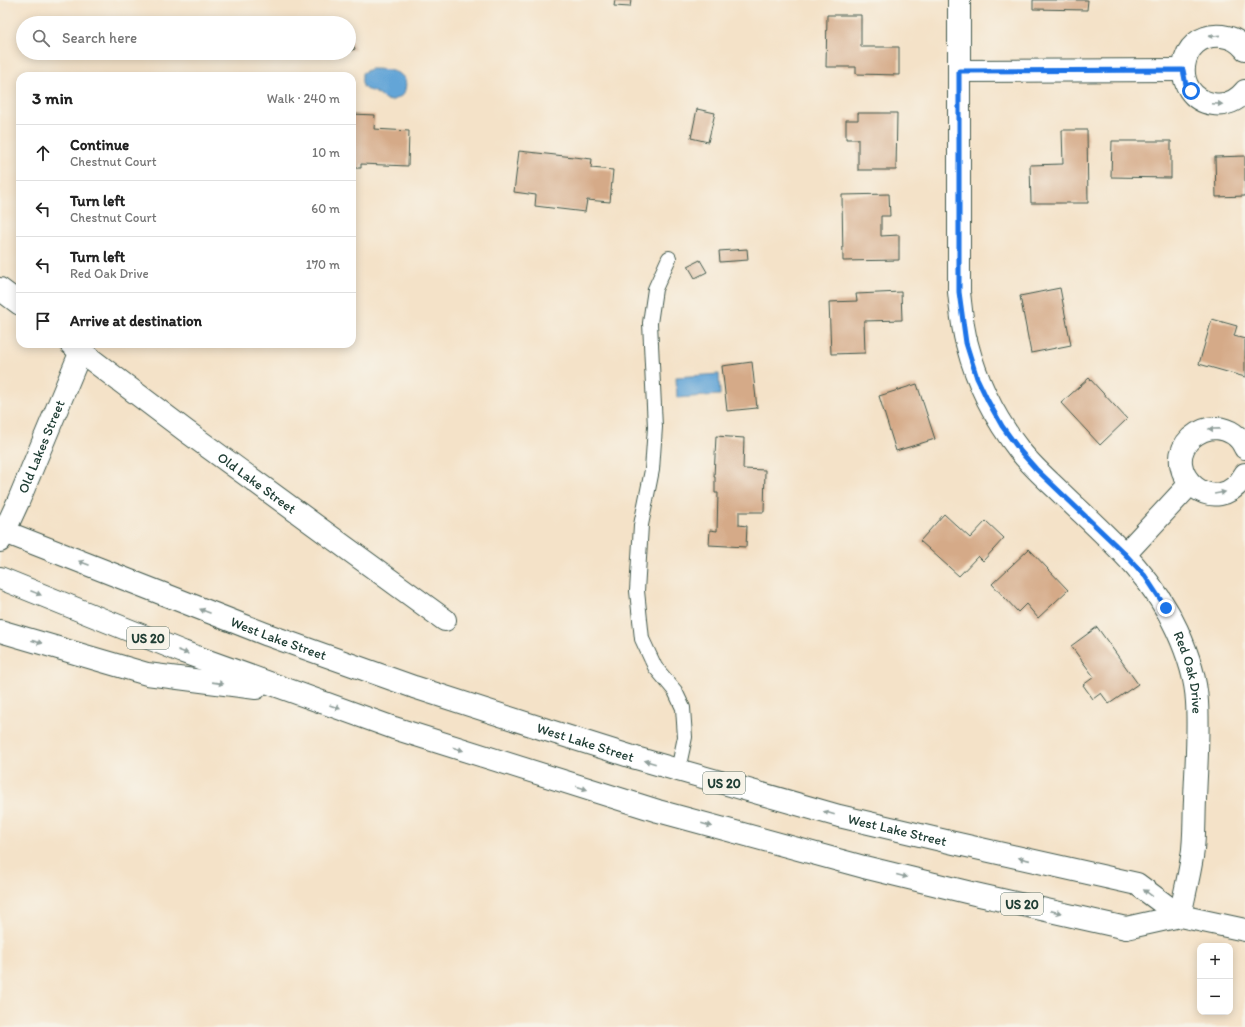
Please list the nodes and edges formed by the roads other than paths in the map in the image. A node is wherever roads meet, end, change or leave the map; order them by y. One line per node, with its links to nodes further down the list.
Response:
1 (959, 0): 4 (main road, Red Oak Drive)
2 (1245, 49): 3 (main road, one-way to 3)
3 (1183, 70): 4 (main road); 5 (main road, one-way to 5)
4 (959, 71): 14 (main road, Red Oak Drive)
5 (1245, 91)
6 (669, 258): 19 (lane)
7 (0, 289): 8 (main road)
8 (16, 301)
9 (76, 348): 13 (main road, Old Lakes Street); 16 (main road, Old Lake Street)
10 (1245, 448): 12 (main road, one-way to 12)
11 (1245, 474): 12 (main road, one-way to 11)
12 (1190, 484): 14 (main road)
13 (1, 534): 19 (main road, West Lake Street / US 20, one-way to 13)
14 (1125, 554): 20 (main road, Red Oak Drive)
15 (0, 578): 18 (main road, West Lake Street / US 20, one-way to 18)
16 (445, 620)
17 (0, 631): 18 (main road, one-way to 18)
18 (298, 694): 20 (main road, West Lake Street / US 20, one-way to 20)
19 (678, 770): 20 (main road, West Lake Street / US 20, one-way to 19)
20 (1180, 916): 21 (main road, West Lake Street / US 20)
21 (1245, 930)

